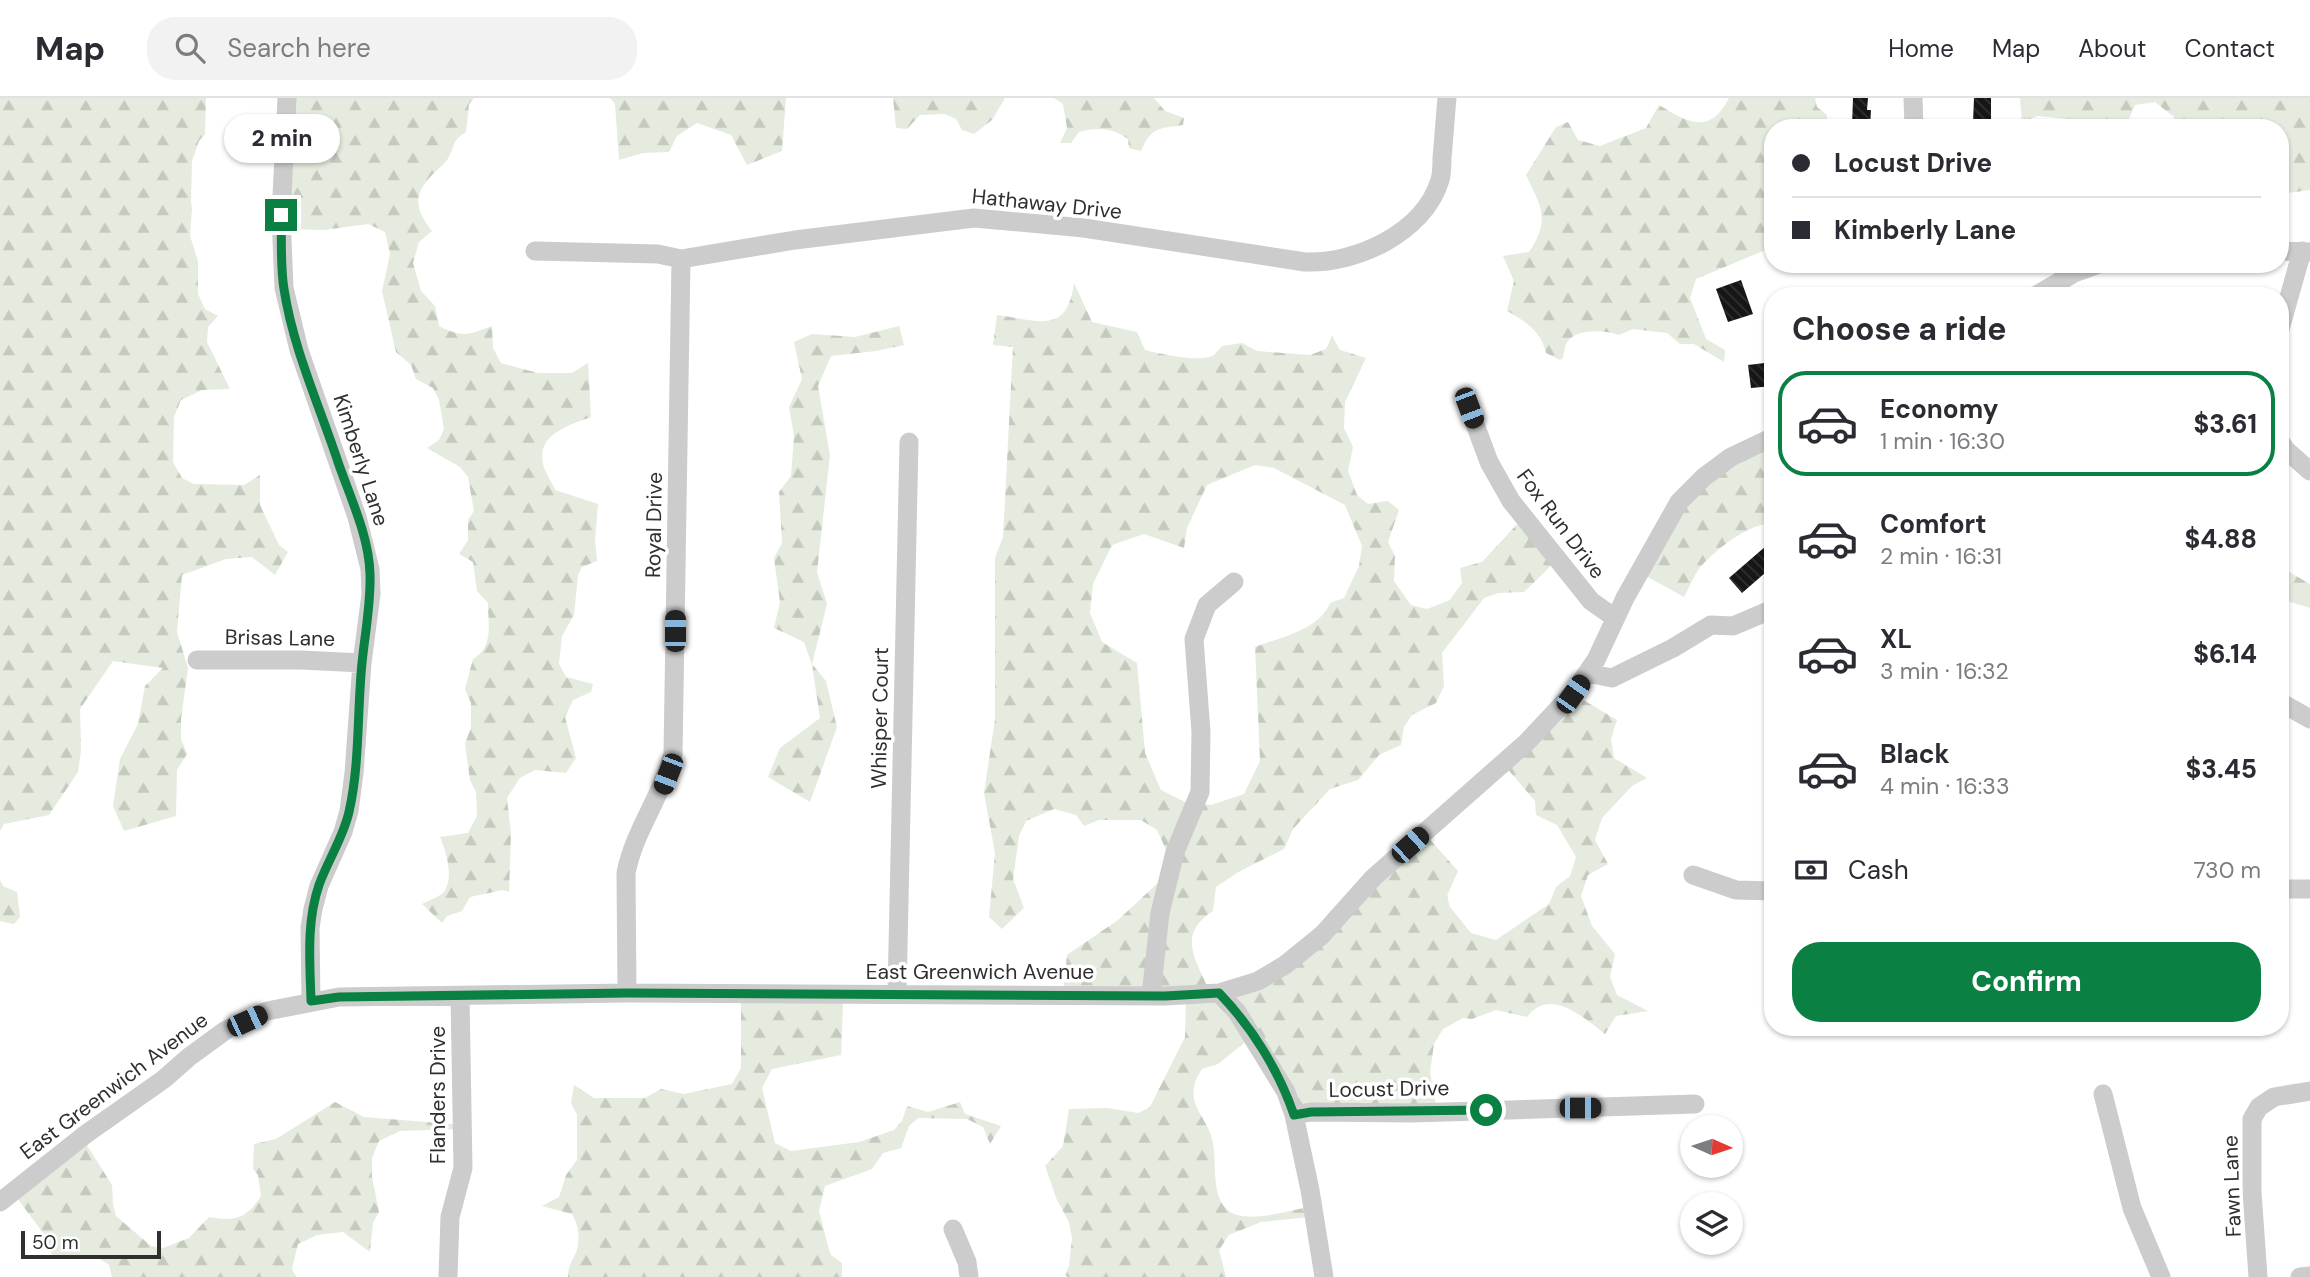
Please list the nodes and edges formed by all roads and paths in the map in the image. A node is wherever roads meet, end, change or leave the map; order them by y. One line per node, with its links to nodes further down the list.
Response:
1 (287, 98): 20 (street, Kimberly Lane)
2 (1447, 98): 7 (street, Hathaway Drive)
3 (1913, 98): 4 (street)
4 (1913, 119)
5 (535, 251): 7 (street, Hathaway Drive)
6 (2306, 252): 10 (street)
7 (681, 259): 28 (street, Royal Drive)
8 (2077, 273): 9 (street)
9 (2052, 287)
10 (2289, 303)
11 (1469, 408): 18 (street, Fox Run Drive)
12 (909, 442): 30 (street, Whisper Court)
13 (1764, 442): 18 (street, East Greenwich Avenue)
14 (2289, 453): 15 (street)
15 (2310, 471)
16 (1234, 582): 32 (street)
17 (1764, 613): 21 (street)
18 (1615, 618): 21 (street, East Greenwich Avenue)
19 (197, 660): 20 (street, Brisas Lane)
20 (362, 663): 33 (street, Kimberly Lane)
21 (1587, 673): 29 (street, East Greenwich Avenue)
22 (2289, 707): 23 (street)
23 (2310, 719)
24 (1693, 875): 27 (street)
25 (2289, 889): 26 (street)
26 (2310, 889)
27 (1764, 891)
28 (627, 993): 30 (street, East Greenwich Avenue); 31 (street, East Greenwich Avenue)
29 (1219, 993): 32 (street, East Greenwich Avenue); 37 (street)
30 (897, 994): 32 (street, East Greenwich Avenue)
31 (460, 996): 33 (street, East Greenwich Avenue); 41 (street, Flanders Drive)
32 (1151, 996)
33 (311, 1001): 38 (street, East Greenwich Avenue)
34 (2310, 1091): 45 (street, Fawn Lane)
35 (2103, 1094): 44 (street)
36 (1695, 1104): 37 (street, Locust Drive)
37 (1294, 1115): 43 (street)
38 (0, 1202)
39 (953, 1229): 42 (street)
40 (2310, 1276): 46 (street)
41 (448, 1277)
42 (969, 1277)
43 (1324, 1277)
44 (2161, 1277)
45 (2258, 1277)
46 (2300, 1277)

